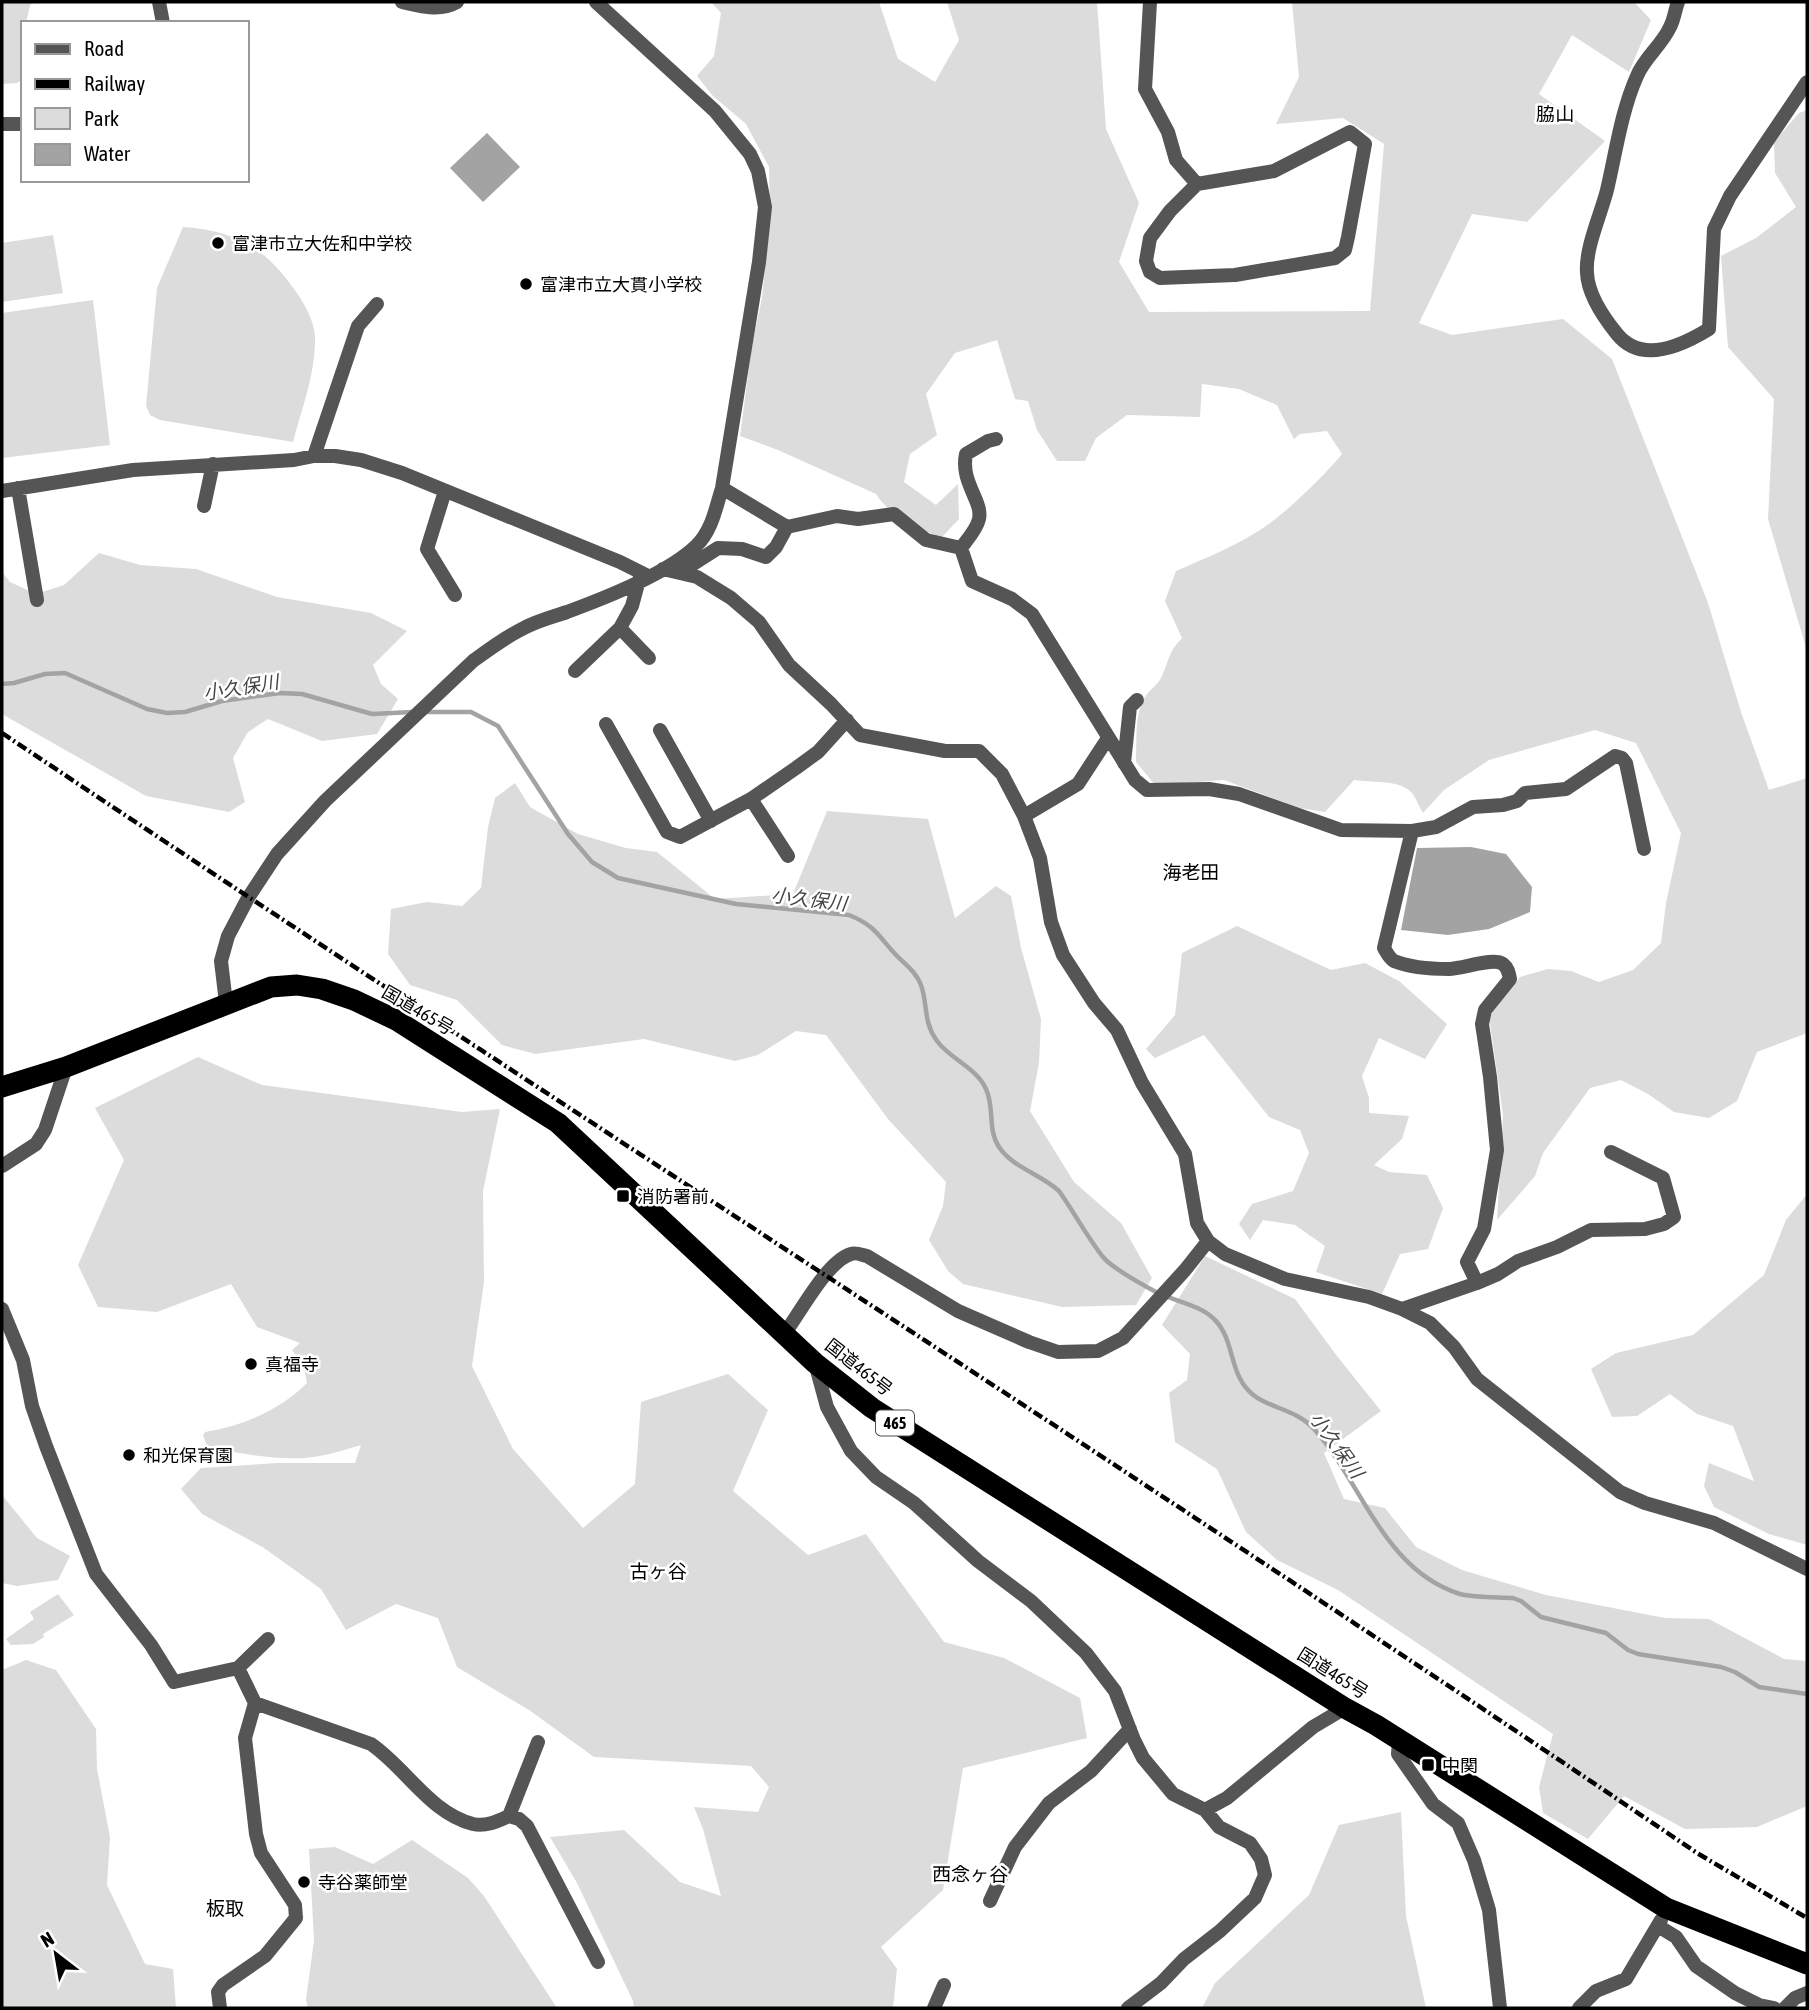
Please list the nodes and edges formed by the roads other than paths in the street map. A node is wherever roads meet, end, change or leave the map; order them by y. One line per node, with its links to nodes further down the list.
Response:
1 (159, 2): 7 (street)
2 (402, 2): 3 (street)
3 (457, 2)
4 (596, 2): 17 (street)
5 (1150, 2): 11 (street)
6 (1678, 2): 8 (street)
7 (163, 21)
8 (1807, 82)
9 (2, 124): 10 (street)
10 (21, 124)
11 (1197, 184): 11 (street)
12 (377, 304): 14 (street)
13 (996, 439): 22 (street)
14 (314, 456): 15 (street); 19 (street)
15 (213, 464): 16 (street); 20 (street)
16 (18, 488): 18 (street); 26 (street)
17 (722, 488): 21 (street); 23 (street)
18 (2, 491)
19 (444, 491): 24 (street); 25 (street)
20 (204, 506)
21 (787, 527): 22 (street); 23 (street)
22 (961, 548): 34 (street)
23 (665, 568): 24 (street); 31 (street)
24 (644, 578): 27 (street); 42 (street)
25 (455, 595)
26 (37, 600)
27 (620, 628): 28 (street); 29 (street)
28 (649, 658)
29 (575, 671)
30 (1138, 700): 35 (street)
31 (847, 720): 36 (street); 37 (street)
32 (606, 724): 38 (street)
33 (660, 730): 38 (street)
34 (1108, 738): 35 (street); 37 (street)
35 (1124, 762): 39 (street)
36 (751, 799): 38 (street); 41 (street)
37 (1024, 816): 47 (street)
38 (711, 821)
39 (1412, 831): 40 (street); 48 (street)
40 (1644, 849)
41 (788, 856)
42 (226, 1003): 43 (highway, 国道465号 / 465); 51 (highway, 国道465号 / 465)
43 (66, 1067): 44 (highway, 国道465号 / 465); 46 (street)
44 (2, 1087)
45 (1611, 1152): 48 (street)
46 (2, 1166)
47 (1208, 1241): 50 (street); 51 (street)
48 (1476, 1283): 50 (street)
49 (2, 1309): 55 (street)
50 (1402, 1309): 53 (street)
51 (785, 1334): 52 (highway, 国道465号 / 465)
52 (815, 1363): 57 (highway, 国道465号 / 465); 58 (street)
53 (1807, 1569)
54 (268, 1639): 55 (street)
55 (238, 1668): 56 (street)
56 (255, 1703): 62 (street); 69 (street)
57 (1345, 1708): 59 (highway, 国道465号 / 465); 61 (street)
58 (1130, 1729): 61 (street); 63 (street)
59 (1399, 1740): 64 (highway, 国道465号 / 465); 72 (street)
60 (538, 1742): 62 (street)
61 (1205, 1810): 71 (street)
62 (509, 1816): 65 (street)
63 (990, 1901)
64 (1662, 1917): 66 (highway, 国道465号 / 465); 73 (street); 74 (street)
65 (598, 1962)
66 (1807, 1964)
67 (944, 1985): 70 (street)
68 (1807, 1993): 75 (street)
69 (220, 2008)
70 (933, 2008)
71 (1128, 2008)
72 (1500, 2008)
73 (1579, 2008)
74 (1774, 2008)
75 (1784, 2008)

